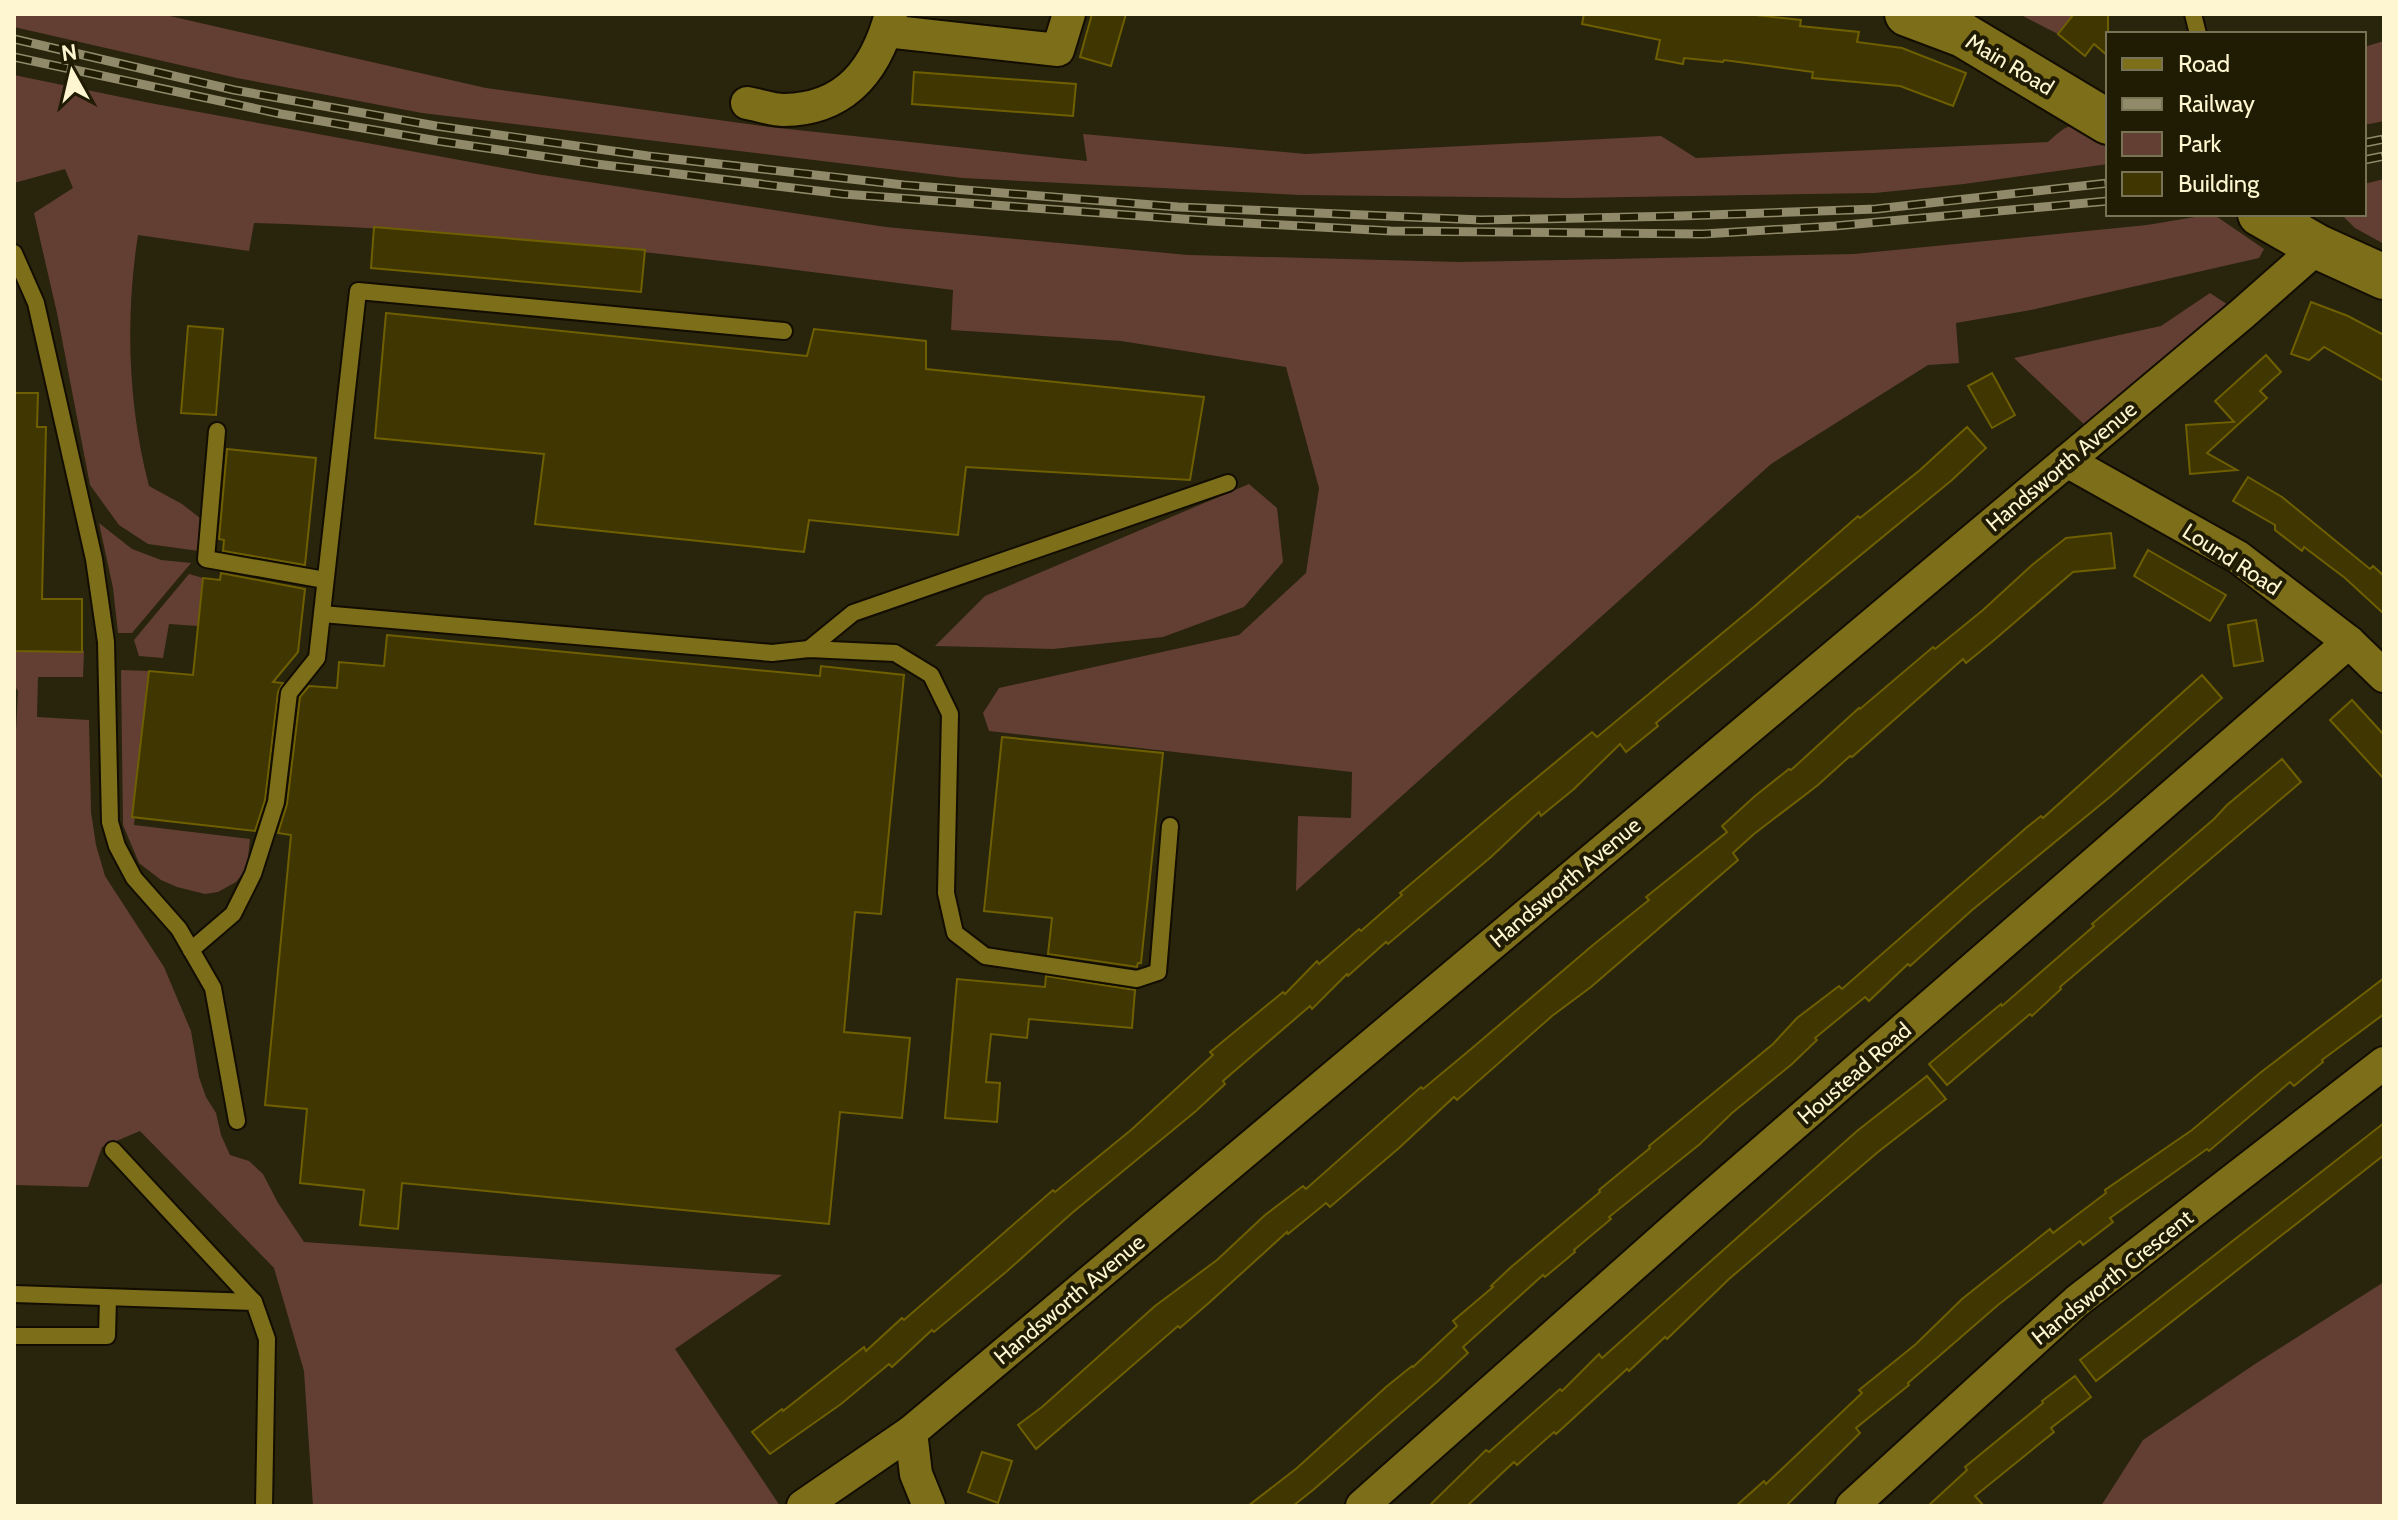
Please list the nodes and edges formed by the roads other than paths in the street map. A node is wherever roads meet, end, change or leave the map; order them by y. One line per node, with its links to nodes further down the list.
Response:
1 (1069, 14): 3 (street)
2 (1907, 14): 4 (main road, Main Road)
3 (889, 22): 5 (street)
4 (1968, 24): 6 (main road, Main Road)
5 (747, 103)
6 (2106, 121)
7 (2288, 230): 9 (main road); 12 (street, Handsworth Avenue)
8 (14, 253): 20 (lane)
9 (2384, 277)
10 (784, 331): 14 (lane)
11 (217, 431): 14 (lane)
12 (2067, 461): 16 (street, Lound Road); 28 (street, Handsworth Avenue)
13 (1228, 483): 17 (lane)
14 (325, 580): 15 (lane)
15 (322, 614): 17 (lane); 20 (lane)
16 (2349, 642): 18 (street, Lound Road); 32 (street, Houstead Road)
17 (809, 649): 19 (lane)
18 (2384, 676)
19 (1170, 826)
20 (191, 950): 22 (lane)
21 (2384, 1063): 33 (street, Handsworth Crescent)
22 (237, 1121)
23 (113, 1150): 26 (lane)
24 (14, 1294): 25 (lane)
25 (108, 1298): 26 (lane); 27 (lane)
26 (254, 1302): 29 (lane)
27 (14, 1336)
28 (911, 1432): 30 (street, Handsworth Avenue); 31 (street)
29 (264, 1506)
30 (803, 1506)
31 (929, 1506)
32 (1362, 1506)
33 (1852, 1506)

